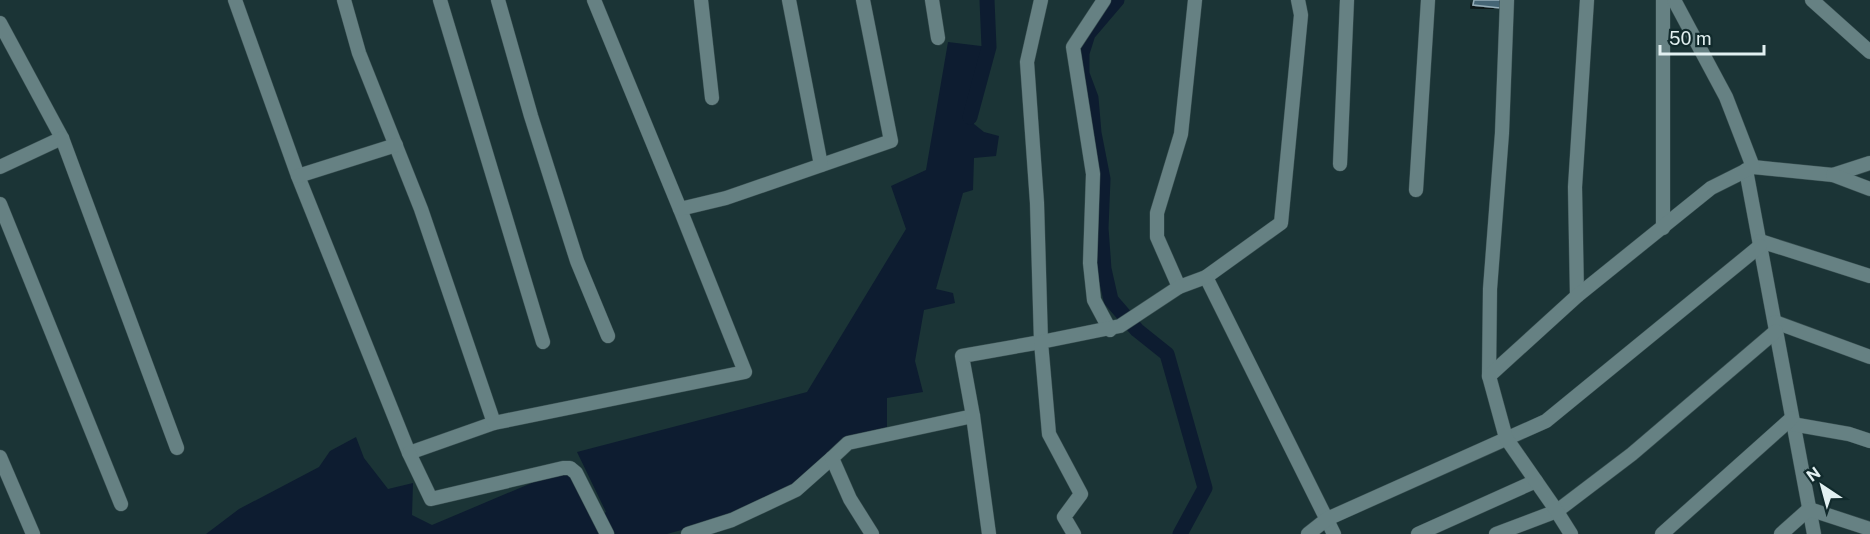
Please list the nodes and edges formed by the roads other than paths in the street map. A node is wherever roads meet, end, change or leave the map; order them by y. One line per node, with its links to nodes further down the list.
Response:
1 (235, 0): 33 (street)
2 (344, 0): 26 (street)
3 (440, 0): 47 (street)
4 (498, 0): 46 (street)
5 (594, 0): 37 (street)
6 (701, 0): 24 (street)
7 (789, 0): 29 (street)
8 (863, 0): 29 (street)
9 (932, 0): 22 (street)
10 (1041, 0): 48 (street)
11 (1104, 0): 45 (street)
12 (1195, 0): 42 (street)
13 (1298, 0): 41 (street)
14 (1347, 0): 28 (street)
15 (1428, 0): 35 (street)
16 (1507, 0): 50 (street)
17 (1587, 0): 43 (street)
18 (1663, 0): 38 (street)
19 (1674, 0): 31 (street)
20 (1812, 0): 23 (street)
21 (0, 23): 25 (street)
22 (938, 38)
23 (1870, 52)
24 (712, 98)
25 (62, 138): 30 (street); 56 (street)
26 (396, 146): 33 (street); 53 (street)
27 (1870, 163): 32 (street)
28 (1340, 164)
29 (821, 165): 37 (street)
30 (0, 166)
31 (1750, 168): 32 (street); 38 (street); 39 (street)
32 (1833, 175): 34 (street)
33 (298, 176): 57 (street)
34 (1870, 189)
35 (1416, 190)
36 (0, 204): 61 (street)
37 (680, 209): 53 (street)
38 (1663, 228): 43 (street)
39 (1760, 243): 40 (street); 44 (street); 54 (street)
40 (1870, 276)
41 (1206, 277): 42 (street); 64 (street)
42 (1179, 287): 45 (street)
43 (1577, 296): 50 (street)
44 (1775, 326): 49 (street); 52 (street); 63 (street)
45 (1115, 328): 48 (street)
46 (608, 336)
47 (543, 342)
48 (1041, 342): 51 (street); 71 (street)
49 (1870, 357)
50 (1489, 376): 54 (street)
51 (973, 416): 59 (street); 70 (street)
52 (1792, 421): 55 (street); 62 (street); 77 (street)
53 (494, 423): 57 (street)
54 (1506, 438): 60 (street); 64 (street)
55 (1870, 441)
56 (177, 448)
57 (409, 453): 67 (street)
58 (0, 457): 66 (street)
59 (832, 458): 68 (street); 69 (street)
60 (1536, 481): 63 (street); 74 (street)
61 (121, 504)
62 (1809, 509): 65 (street); 78 (street); 79 (street)
63 (1557, 511): 75 (street); 76 (street)
64 (1327, 519): 72 (street); 73 (street)
65 (1870, 529)
66 (33, 534)
67 (607, 534)
68 (688, 534)
69 (872, 534)
70 (988, 534)
71 (1074, 534)
72 (1308, 534)
73 (1334, 534)
74 (1418, 534)
75 (1496, 534)
76 (1571, 534)
77 (1662, 534)
78 (1780, 534)
79 (1814, 534)

